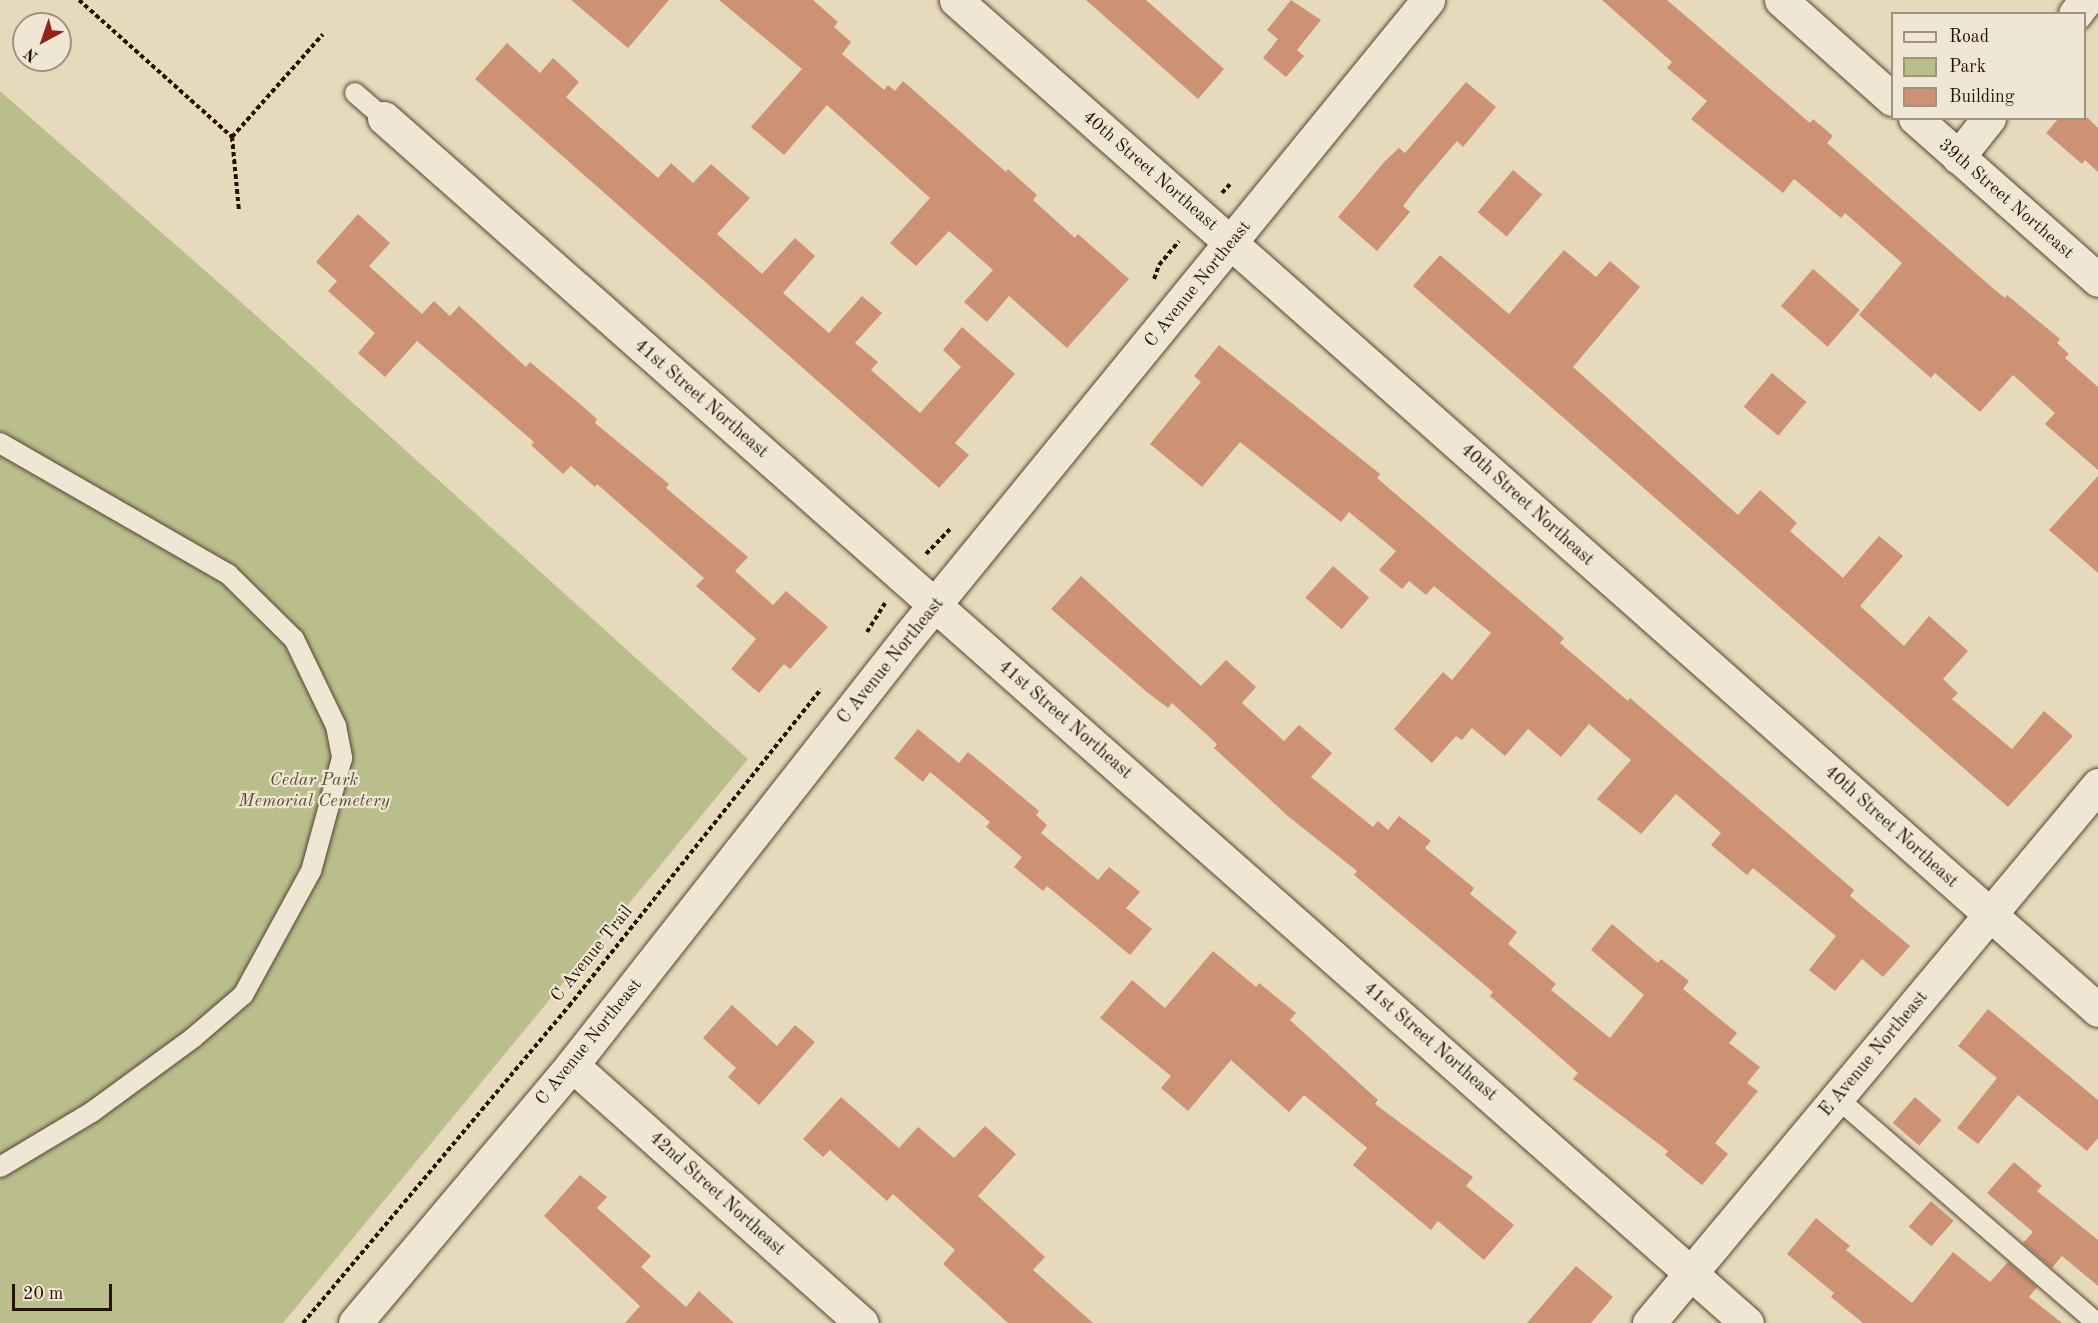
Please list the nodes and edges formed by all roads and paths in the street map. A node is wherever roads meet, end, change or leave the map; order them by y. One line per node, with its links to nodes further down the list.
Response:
1 (79, 0): 13 (path)
2 (956, 0): 18 (street, 40th Street Northeast)
3 (1428, 0): 18 (street, C Avenue Northeast)
4 (1781, 0): 9 (street)
5 (2086, 0): 6 (street)
6 (2077, 12)
7 (323, 34): 13 (path)
8 (354, 93): 10 (lane)
9 (1891, 97)
10 (384, 118): 22 (street, 41st Street Northeast)
11 (1917, 120): 14 (street, 39th Street Northeast)
12 (1987, 120): 14 (street)
13 (232, 137): 17 (path)
14 (1958, 157): 19 (street, 39th Street Northeast)
15 (1230, 184): 16 (path)
16 (1221, 195)
17 (239, 211)
18 (1232, 244): 22 (street, C Avenue Northeast); 26 (street, 40th Street Northeast)
19 (2098, 280)
20 (0, 443): 30 (lane)
21 (892, 594): 23 (path)
22 (935, 605): 28 (street, C Avenue Northeast); 31 (street, 41st Street Northeast)
23 (861, 642)
24 (824, 685): 32 (path, C Avenue Trail)
25 (2098, 785): 26 (street, E Avenue Northeast)
26 (1990, 915): 27 (street, 40th Street Northeast); 29 (street, E Avenue Northeast)
27 (2098, 1010)
28 (572, 1065): 33 (street, C Avenue Northeast); 34 (street, 42nd Street Northeast)
29 (1837, 1098): 31 (street, E Avenue Northeast); 37 (lane)
30 (0, 1167)
31 (1691, 1274): 35 (street, E Avenue Northeast); 36 (street, 41st Street Northeast)
32 (303, 1323)
33 (355, 1323)
34 (862, 1323)
35 (1649, 1323)
36 (1747, 1323)
37 (2097, 1323)

